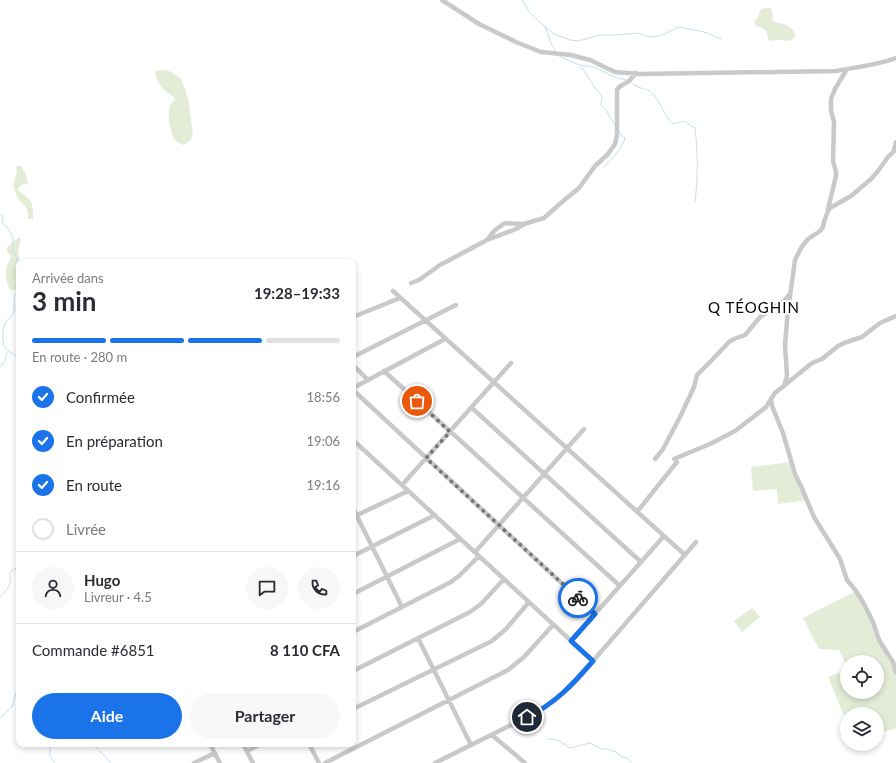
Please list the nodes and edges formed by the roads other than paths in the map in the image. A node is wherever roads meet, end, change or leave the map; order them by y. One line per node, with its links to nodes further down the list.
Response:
1 (442, 0): 4 (street)
2 (896, 58): 3 (street)
3 (847, 69): 4 (street); 7 (street)
4 (636, 73): 8 (street)
5 (896, 142): 6 (street)
6 (895, 149): 7 (street)
7 (828, 211): 12 (street)
8 (524, 224): 9 (street); 9 (street)
9 (487, 240): 10 (street)
10 (410, 283)
11 (393, 291): 13 (street)
12 (790, 294): 25 (street); 35 (street)
13 (400, 298): 15 (street); 17 (street)
14 (456, 305): 17 (street)
15 (356, 316)
16 (896, 316): 25 (street)
17 (425, 321): 18 (street); 19 (street)
18 (445, 339): 22 (street); 24 (street)
19 (356, 356)
20 (511, 364): 24 (street)
21 (356, 368): 23 (street)
22 (384, 371): 23 (street); 31 (street)
23 (368, 380): 26 (street)
24 (494, 383): 29 (street); 33 (street)
25 (784, 386): 28 (street)
26 (356, 387)
27 (356, 392): 34 (street)
28 (771, 398): 40 (street); 67 (street)
29 (472, 408): 31 (street); 36 (street)
30 (584, 429): 33 (street)
31 (450, 432): 34 (street); 39 (street)
32 (356, 443): 37 (street)
33 (567, 448): 36 (street); 40 (street)
34 (426, 458): 37 (street); 44 (street)
35 (655, 459)
36 (544, 474): 39 (street); 52 (street)
37 (402, 485): 38 (street)
38 (408, 491): 41 (street); 42 (street)
39 (523, 498): 44 (street); 55 (street)
40 (637, 512): 45 (street)
41 (435, 515): 46 (street); 48 (street)
42 (356, 517)
43 (356, 519): 48 (street)
44 (499, 525): 49 (street); 59 (street)
45 (664, 536): 51 (street); 52 (street)
46 (460, 539): 49 (street); 53 (street)
47 (696, 542): 51 (street)
48 (372, 547): 50 (street); 53 (street)
49 (477, 554): 54 (street); 58 (street)
50 (356, 555)
51 (685, 555): 64 (street)
52 (641, 562): 55 (street)
53 (387, 577): 56 (street); 58 (street)
54 (504, 579): 57 (street); 62 (street)
55 (620, 586): 59 (street)
56 (356, 592)
57 (529, 602): 60 (street); 66 (street)
58 (402, 607): 61 (street)
59 (595, 614): 63 (street)
60 (553, 625): 63 (street); 68 (street)
61 (356, 630)
62 (418, 638): 65 (street); 66 (street)
63 (571, 641): 64 (street)
64 (593, 661): 70 (street)
65 (356, 669)
66 (434, 670): 68 (street); 69 (street)
67 (896, 672)
68 (449, 700): 71 (street); 82 (street)
69 (356, 708)
70 (492, 735): 71 (street); 84 (street)
71 (471, 745): 83 (street)
72 (212, 747): 77 (street)
73 (244, 747): 76 (street)
74 (254, 747): 76 (street)
75 (312, 747): 81 (street)
76 (246, 751): 80 (street)
77 (215, 753): 78 (street); 79 (street)
78 (194, 763)
79 (220, 763)
80 (253, 763)
81 (320, 763)
82 (325, 763)
83 (435, 763)
84 (525, 763)

